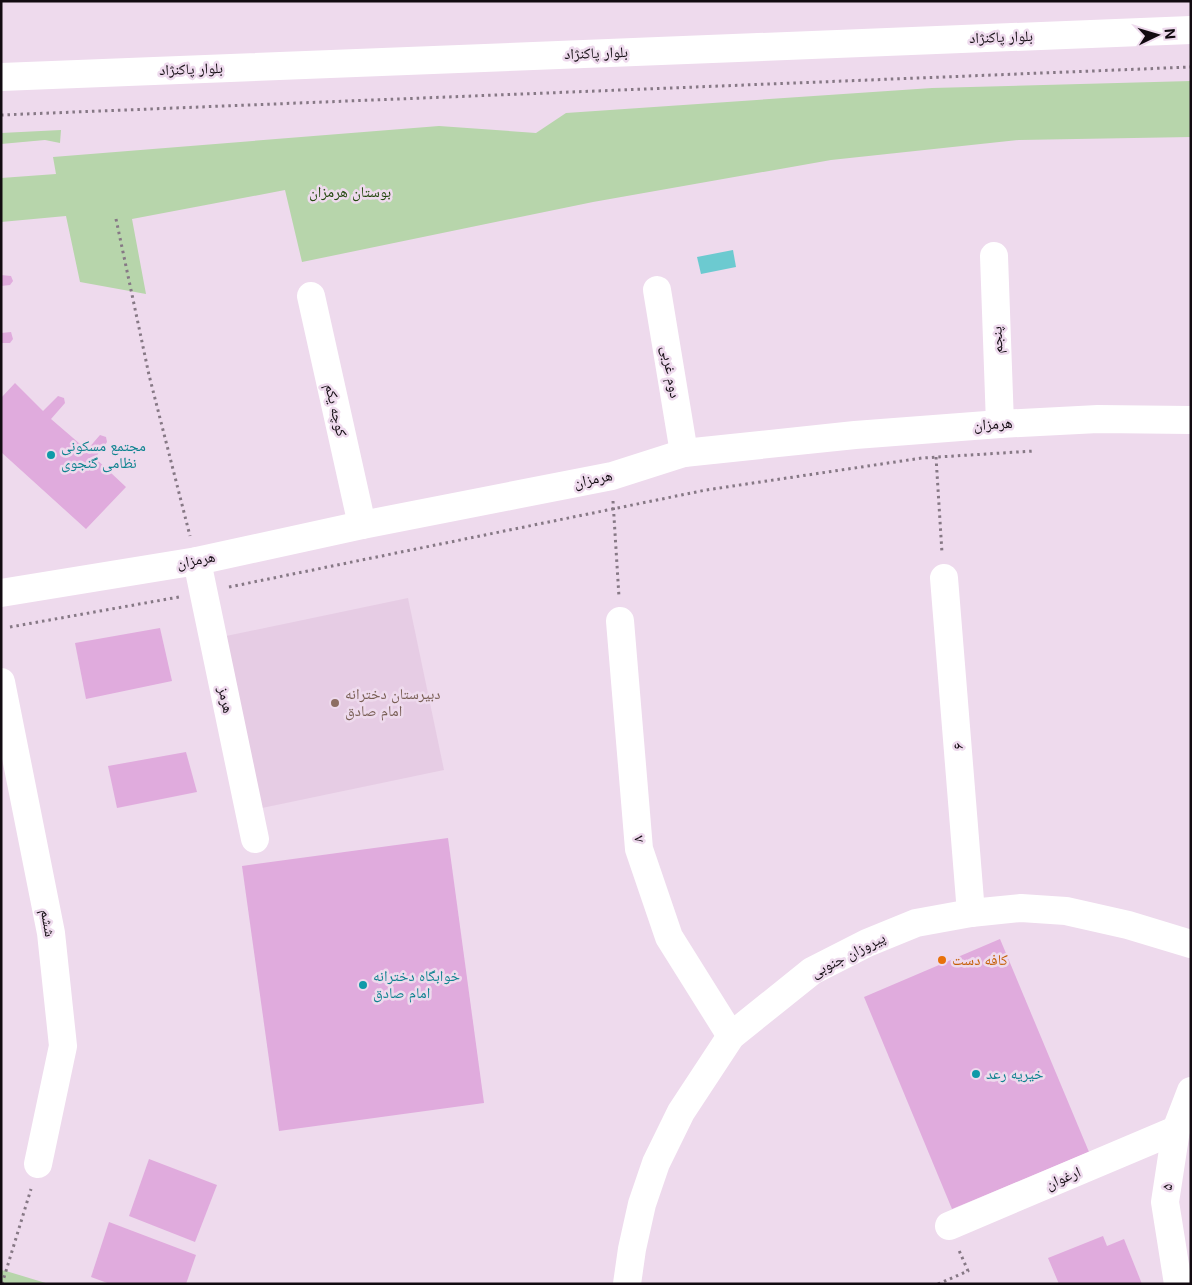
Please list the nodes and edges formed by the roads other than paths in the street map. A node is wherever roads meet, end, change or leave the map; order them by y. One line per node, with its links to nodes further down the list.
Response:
1 (1191, 30): 2 (street, بلوار پاکنژاد)
2 (1, 77)
3 (994, 256): 7 (street, پنجم)
4 (657, 290): 8 (street, دوم غربی)
5 (311, 296): 9 (street, کوچه یکم)
6 (1191, 420): 7 (street, هرمزان)
7 (1000, 424): 8 (street, هرمزان)
8 (684, 454): 9 (street, هرمزان)
9 (362, 525): 10 (street, هرمزان)
10 (197, 561): 12 (street, هرمزان); 15 (street, هرمز)
11 (944, 578): 16 (street, ۶)
12 (1, 593)
13 (620, 621): 18 (street, ۸)
14 (1, 682): 21 (street, ششم)
15 (254, 838)
16 (972, 913): 17 (street, پیروزان جنوبی); 18 (street, پیروزان جنوبی)
17 (1191, 944)
18 (731, 1036): 23 (street, پیروزان جنوبی)
19 (1191, 1091): 20 (street, ۵)
20 (1176, 1130): 22 (street, ارغوان); 24 (street, ۵)
21 (38, 1164)
22 (949, 1226)
23 (627, 1284)
24 (1178, 1284)

